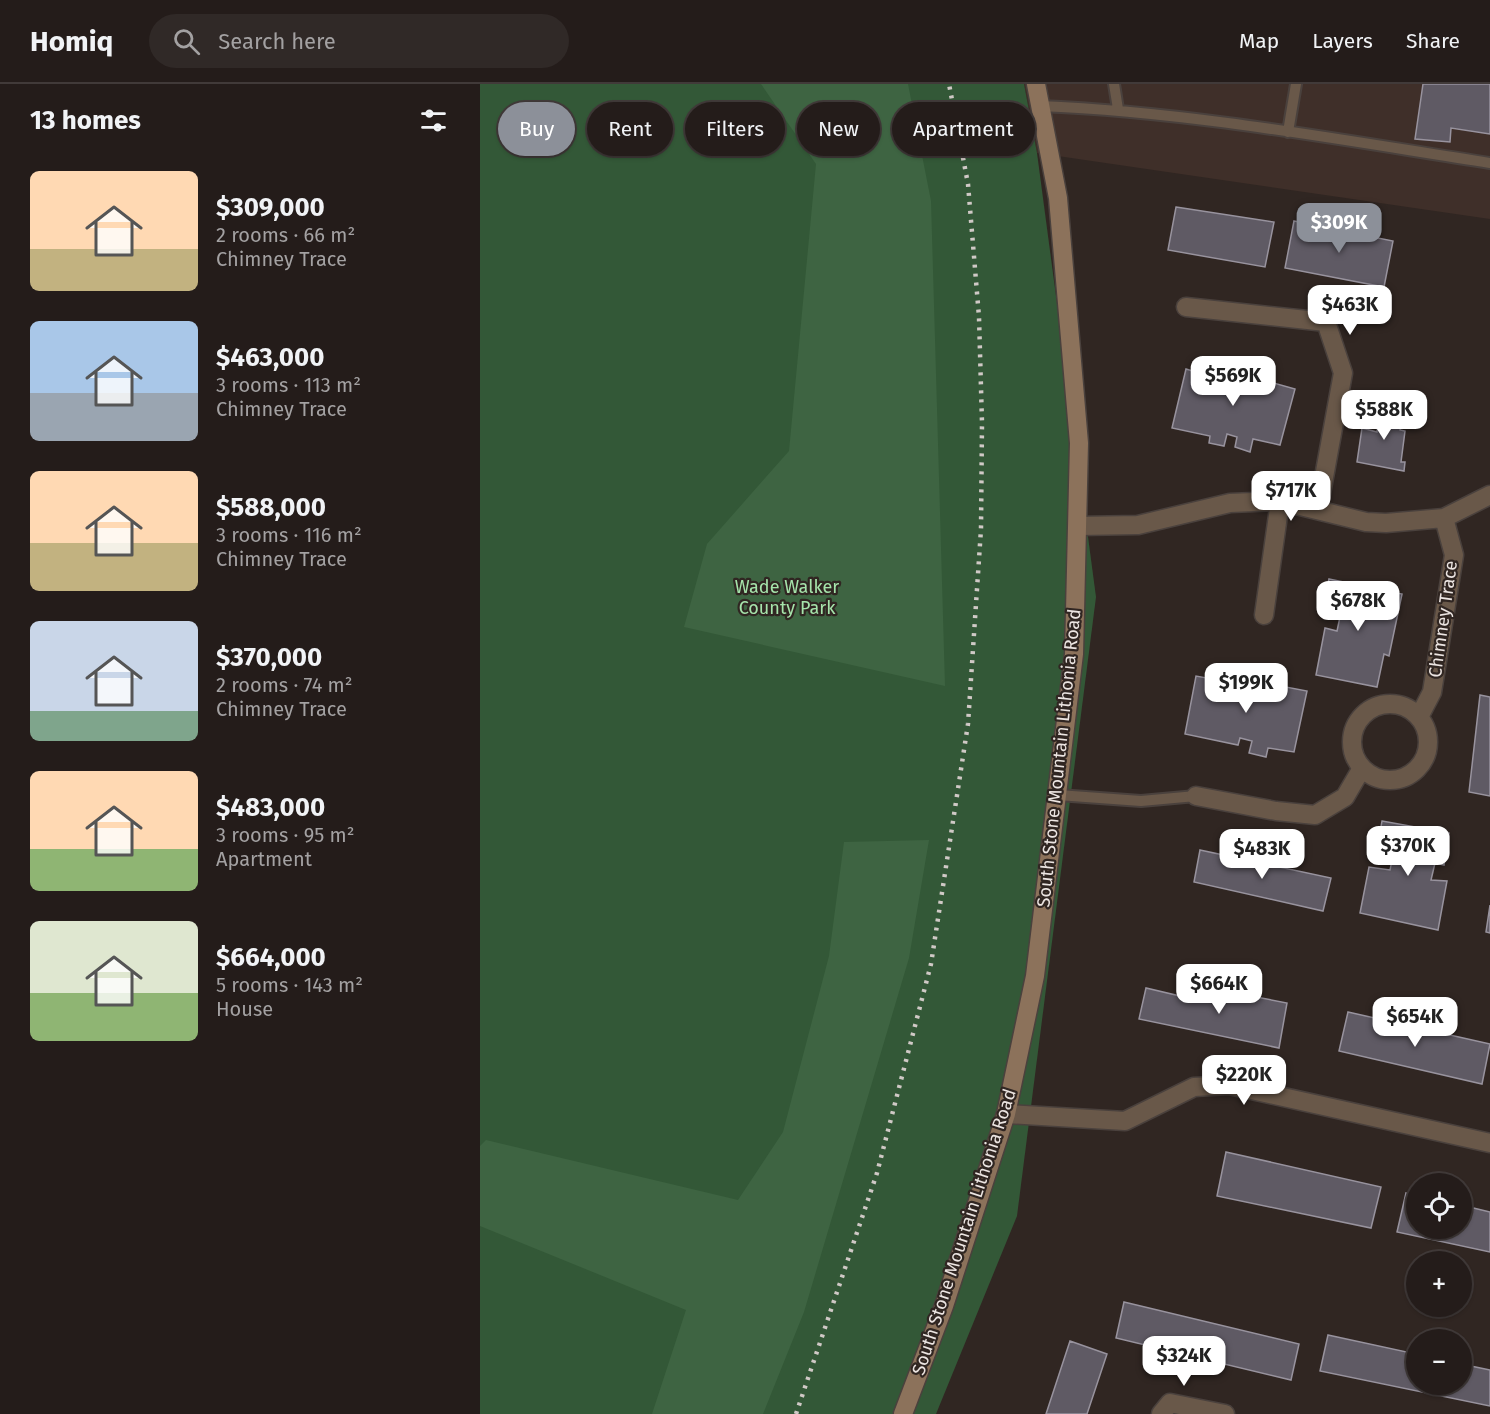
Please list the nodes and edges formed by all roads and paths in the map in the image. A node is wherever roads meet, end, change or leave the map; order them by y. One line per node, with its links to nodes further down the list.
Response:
1 (1036, 84): 4 (main road, South Stone Mountain Lithonia Road)
2 (1114, 84): 5 (lane)
3 (1296, 84): 6 (lane)
4 (1040, 106): 5 (lane); 13 (main road, South Stone Mountain Lithonia Road)
5 (1118, 109): 6 (lane)
6 (1288, 132): 7 (lane)
7 (1490, 163)
8 (1186, 307): 11 (street)
9 (1490, 495): 12 (street)
10 (1280, 501): 11 (street); 13 (street); 14 (street)
11 (1318, 510): 12 (street)
12 (1444, 518): 15 (street, Chimney Trace)
13 (1078, 526): 17 (main road, South Stone Mountain Lithonia Road)
14 (1264, 615)
15 (1419, 717): 16 (street); 16 (street)
16 (1362, 768): 18 (street)
17 (1058, 795): 18 (lane); 19 (main road, South Stone Mountain Lithonia Road)
18 (1196, 796)
19 (1006, 1114): 20 (street); 21 (main road, South Stone Mountain Lithonia Road)
20 (1490, 1143)
21 (903, 1414)
22 (1161, 1414): 23 (street)
23 (1225, 1414)

